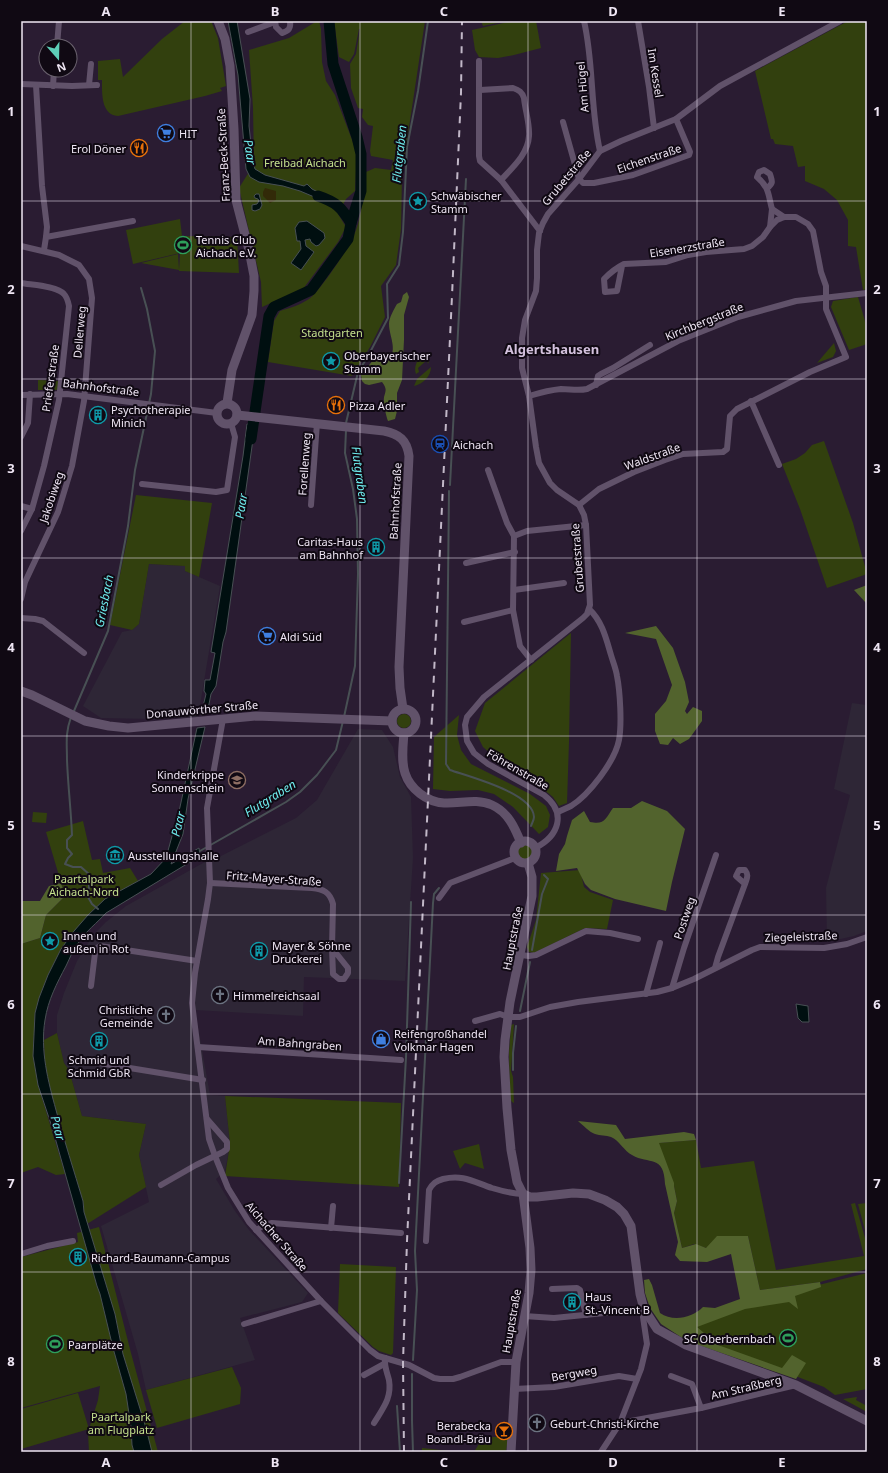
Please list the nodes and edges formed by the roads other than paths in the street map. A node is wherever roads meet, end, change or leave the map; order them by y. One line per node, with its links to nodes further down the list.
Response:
1 (59, 21): 9 (street)
2 (218, 21): 46 (main road, Franz-Beck-Straße)
3 (275, 21): 4 (street); 8 (street)
4 (290, 21)
5 (584, 21): 22 (street, Am Hügel)
6 (638, 21): 21 (street, Im Kessel)
7 (840, 21): 19 (street, Grubetstraße)
8 (248, 32)
9 (58, 38)
10 (479, 61): 18 (street)
11 (91, 64): 16 (street)
12 (54, 78): 17 (street)
13 (21, 84): 15 (street)
14 (97, 84): 16 (street)
15 (36, 85): 17 (street); 31 (street)
16 (89, 85): 17 (street)
17 (53, 86)
18 (480, 90): 24 (street); 24 (street)
19 (676, 119): 21 (street, Grubetstraße); 23 (street, Eichenstraße)
20 (563, 122): 23 (street)
21 (654, 128): 22 (street, Grubetstraße)
22 (600, 151): 23 (street, Grubetstraße)
23 (579, 179): 30 (street, Grubetstraße)
24 (501, 180): 30 (street)
25 (767, 188): 26 (street)
26 (772, 209): 27 (street); 29 (street)
27 (784, 217): 29 (street, Eisenerzstraße); 37 (street)
28 (133, 221): 31 (street)
29 (770, 227): 34 (street, Eisenerzstraße)
30 (540, 231): 44 (street, Grubetstraße)
31 (46, 237): 33 (street)
32 (21, 246): 33 (street)
33 (44, 250): 43 (street, Dellerweg)
34 (622, 266)
35 (21, 283): 40 (street, Prieferstraße)
36 (867, 292): 37 (street, Kirchbergstraße)
37 (826, 297): 39 (street, Kirchbergstraße); 45 (street, Waldstraße)
38 (650, 345): 39 (street)
39 (596, 385): 44 (street, Kirchbergstraße)
40 (60, 393): 41 (street, Bahnhofstraße); 43 (street, Bahnhofstraße); 58 (street, Prieferstraße)
41 (30, 394): 42 (street, Bahnhofstraße); 51 (street)
42 (21, 395)
43 (85, 396): 47 (street, Bahnhofstraße); 66 (street, Jakobiweg)
44 (529, 396): 56 (street, Grubetstraße)
45 (751, 401): 52 (street); 56 (street, Waldstraße)
46 (227, 403): 47 (main road); 48 (main road)
47 (217, 413): 49 (main road, Bahnhofstraße)
48 (237, 415): 49 (main road); 50 (main road, Bahnhofstraße)
49 (231, 423): 54 (street)
50 (316, 423): 55 (street, Forellenweg); 74 (main road, Bahnhofstraße)
51 (21, 437)
52 (779, 465)
53 (488, 470): 61 (street)
54 (142, 484)
55 (311, 505)
56 (579, 505): 59 (street, Grubetstraße)
57 (21, 506): 58 (street)
58 (32, 509): 60 (street, Prieferstraße)
59 (586, 525): 61 (street); 67 (street, Grubetstraße)
60 (21, 531)
61 (514, 536): 62 (street)
62 (515, 552): 63 (street); 65 (street)
63 (466, 563)
64 (564, 583): 65 (street)
65 (514, 590): 68 (street)
66 (21, 599)
67 (589, 609): 72 (street, Föhrenstraße); 78 (street)
68 (513, 610): 70 (street); 72 (street)
69 (21, 618): 71 (street)
70 (464, 622)
71 (84, 653)
72 (531, 660): 78 (street, Föhrenstraße)
73 (21, 691): 75 (main road, Donauwörther Straße)
74 (403, 709): 76 (main road); 77 (main road)
75 (223, 719): 76 (main road, Donauwörther Straße); 84 (street, Aichacher Straße)
76 (392, 721): 77 (main road)
77 (404, 733): 79 (main road)
78 (558, 812): 80 (street)
79 (521, 843): 80 (main road); 82 (main road)
80 (534, 848): 83 (main road)
81 (716, 855): 95 (street, Postweg)
82 (516, 858): 83 (main road); 86 (street)
83 (528, 863): 91 (main road, Hauptstraße)
84 (210, 883): 90 (street, Fritz-Mayer-Straße); 92 (street, Aichacher Straße)
85 (745, 884): 93 (street)
86 (439, 898)
87 (867, 937): 93 (street, Ziegeleistraße)
88 (638, 939): 91 (street)
89 (660, 943): 96 (street)
90 (332, 948): 90 (street, Fritz-Mayer-Straße)
91 (521, 955): 97 (main road, Hauptstraße)
92 (197, 961): 94 (street); 99 (street, Aichacher Straße)
93 (714, 968): 95 (street, Ziegeleistraße)
94 (90, 986)
95 (672, 988): 96 (street, Ziegeleistraße)
96 (646, 994): 97 (street, Ziegeleistraße)
97 (508, 1017): 98 (street); 106 (main road, Hauptstraße)
98 (475, 1021)
99 (198, 1047): 100 (street, Am Bahngraben); 102 (street, Aichacher Straße)
100 (402, 1060)
101 (93, 1062): 102 (street)
102 (203, 1080): 103 (street, Aichacher Straße)
103 (207, 1119): 104 (street, Aichacher Straße); 104 (street)
104 (214, 1156): 105 (street); 109 (street, Aichacher Straße)
105 (161, 1185)
106 (523, 1194): 112 (street); 116 (main road); 118 (main road, Hauptstraße)
107 (333, 1206): 108 (street)
108 (331, 1228): 109 (street); 110 (street)
109 (256, 1230): 115 (street, Aichacher Straße)
110 (401, 1233)
111 (73, 1241): 113 (street)
112 (426, 1241)
113 (21, 1254)
114 (552, 1289): 117 (street)
115 (321, 1301): 119 (street); 120 (street, Aichacher Straße)
116 (644, 1309): 117 (street); 124 (street); 125 (main road)
117 (586, 1315): 118 (street)
118 (524, 1316): 121 (main road, Hauptstraße)
119 (244, 1324)
120 (385, 1361): 121 (street, Aichacher Straße); 122 (street); 129 (street)
121 (516, 1362): 126 (main road, Hauptstraße)
122 (364, 1375)
123 (671, 1376): 127 (street, Am Straßberg)
124 (637, 1379): 126 (street, Bergweg); 130 (street)
125 (796, 1385): 127 (street, Am Straßberg); 128 (main road)
126 (514, 1389): 131 (main road, Hauptstraße)
127 (701, 1408): 130 (street, Am Straßberg)
128 (867, 1421)
129 (374, 1423)
130 (620, 1423): 132 (street)
131 (511, 1452)
132 (601, 1452)

